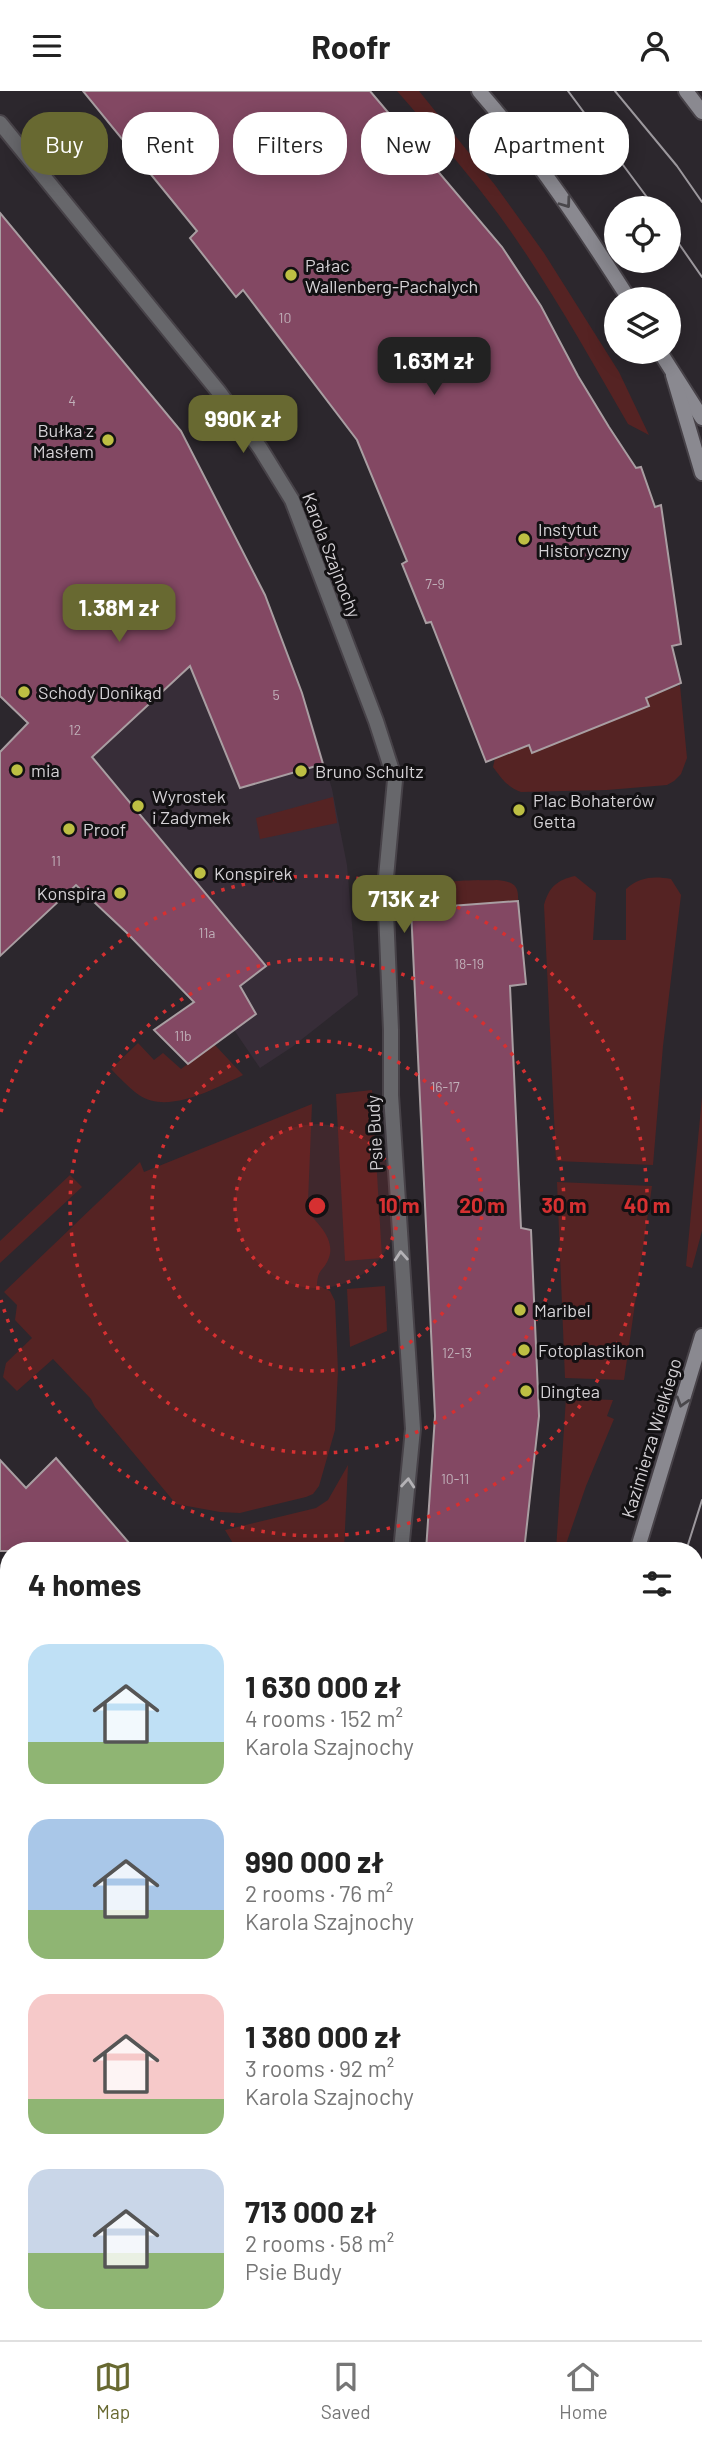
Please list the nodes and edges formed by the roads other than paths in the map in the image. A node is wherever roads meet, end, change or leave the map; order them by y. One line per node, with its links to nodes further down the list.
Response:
1 (480, 91): 5 (main road, one-way to 5)
2 (685, 91): 3 (main road)
3 (702, 112)
4 (0, 123): 10 (street, Karola Szajnochy)
5 (621, 287)
6 (667, 364): 7 (main road)
7 (673, 375): 8 (main road); 9 (main road)
8 (702, 418)
9 (702, 473)
10 (391, 839): 12 (street, Psie Budy, one-way to 10)
11 (702, 1336): 13 (main road, Kazimierza Wielkiego, one-way to 13)
12 (402, 1542)
13 (640, 1542)

